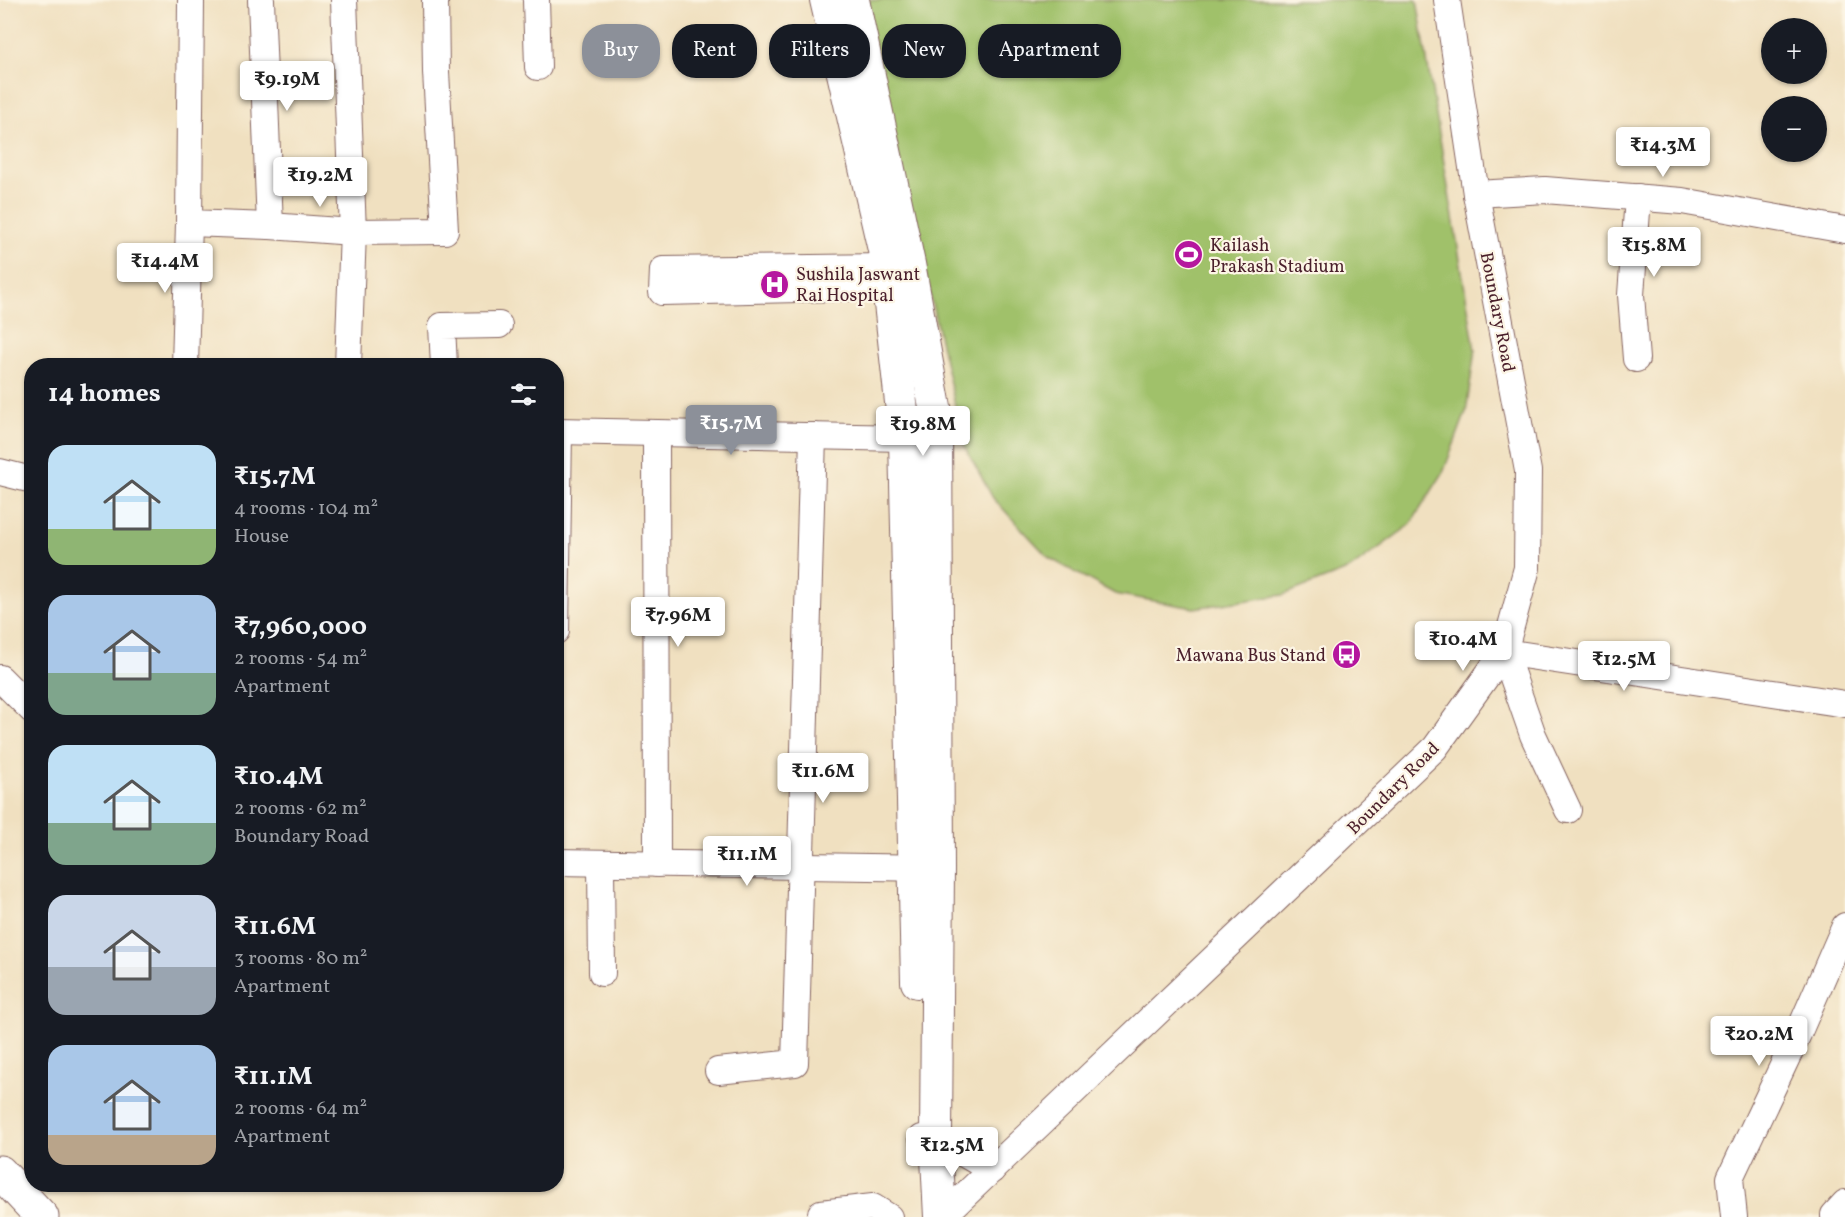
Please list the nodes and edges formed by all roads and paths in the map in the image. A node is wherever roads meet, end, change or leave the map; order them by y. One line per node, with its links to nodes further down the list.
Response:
1 (191, 0): 11 (street)
2 (261, 0): 12 (street)
3 (344, 0): 14 (street)
4 (435, 0): 14 (street)
5 (536, 0): 8 (street)
6 (1447, 0): 9 (street, Boundary Road)
7 (841, 6): 15 (main road)
8 (538, 67)
9 (1476, 194): 10 (street); 28 (street, Boundary Road)
10 (1638, 198): 13 (street); 20 (street)
11 (189, 223): 12 (street); 17 (street)
12 (270, 226): 14 (street)
13 (1845, 230)
14 (353, 232): 18 (street)
15 (894, 273): 15 (street); 23 (main road); 25 (main road)
16 (499, 325): 19 (street)
17 (185, 358)
18 (348, 358)
19 (444, 358)
20 (1636, 358)
21 (564, 431): 22 (street)
22 (656, 433): 24 (street); 35 (street)
23 (937, 434): 25 (street); 37 (main road)
24 (813, 436): 25 (street); 36 (street)
25 (905, 438): 37 (main road)
26 (0, 472): 27 (street)
27 (24, 478)
28 (1504, 652): 31 (street); 32 (street); 42 (street, Boundary Road)
29 (0, 678): 30 (street)
30 (24, 702)
31 (1845, 704)
32 (1568, 810)
33 (564, 862): 34 (street)
34 (601, 863): 35 (street); 39 (street)
35 (657, 864): 36 (street)
36 (799, 866): 37 (street); 40 (street)
37 (926, 868): 41 (main road)
38 (1845, 926): 54 (street)
39 (602, 973)
40 (718, 1071)
41 (929, 1138): 42 (street); 52 (main road); 53 (main road)
42 (992, 1170): 53 (street, Boundary Road)
43 (13, 1174): 44 (highway)
44 (24, 1190)
45 (25, 1192): 49 (highway)
46 (36, 1192): 50 (highway)
47 (1845, 1203): 55 (street)
48 (821, 1214): 51 (street)
49 (42, 1217)
50 (69, 1217)
51 (889, 1217)
52 (925, 1217)
53 (941, 1217)
54 (1734, 1217)
55 (1834, 1217)

